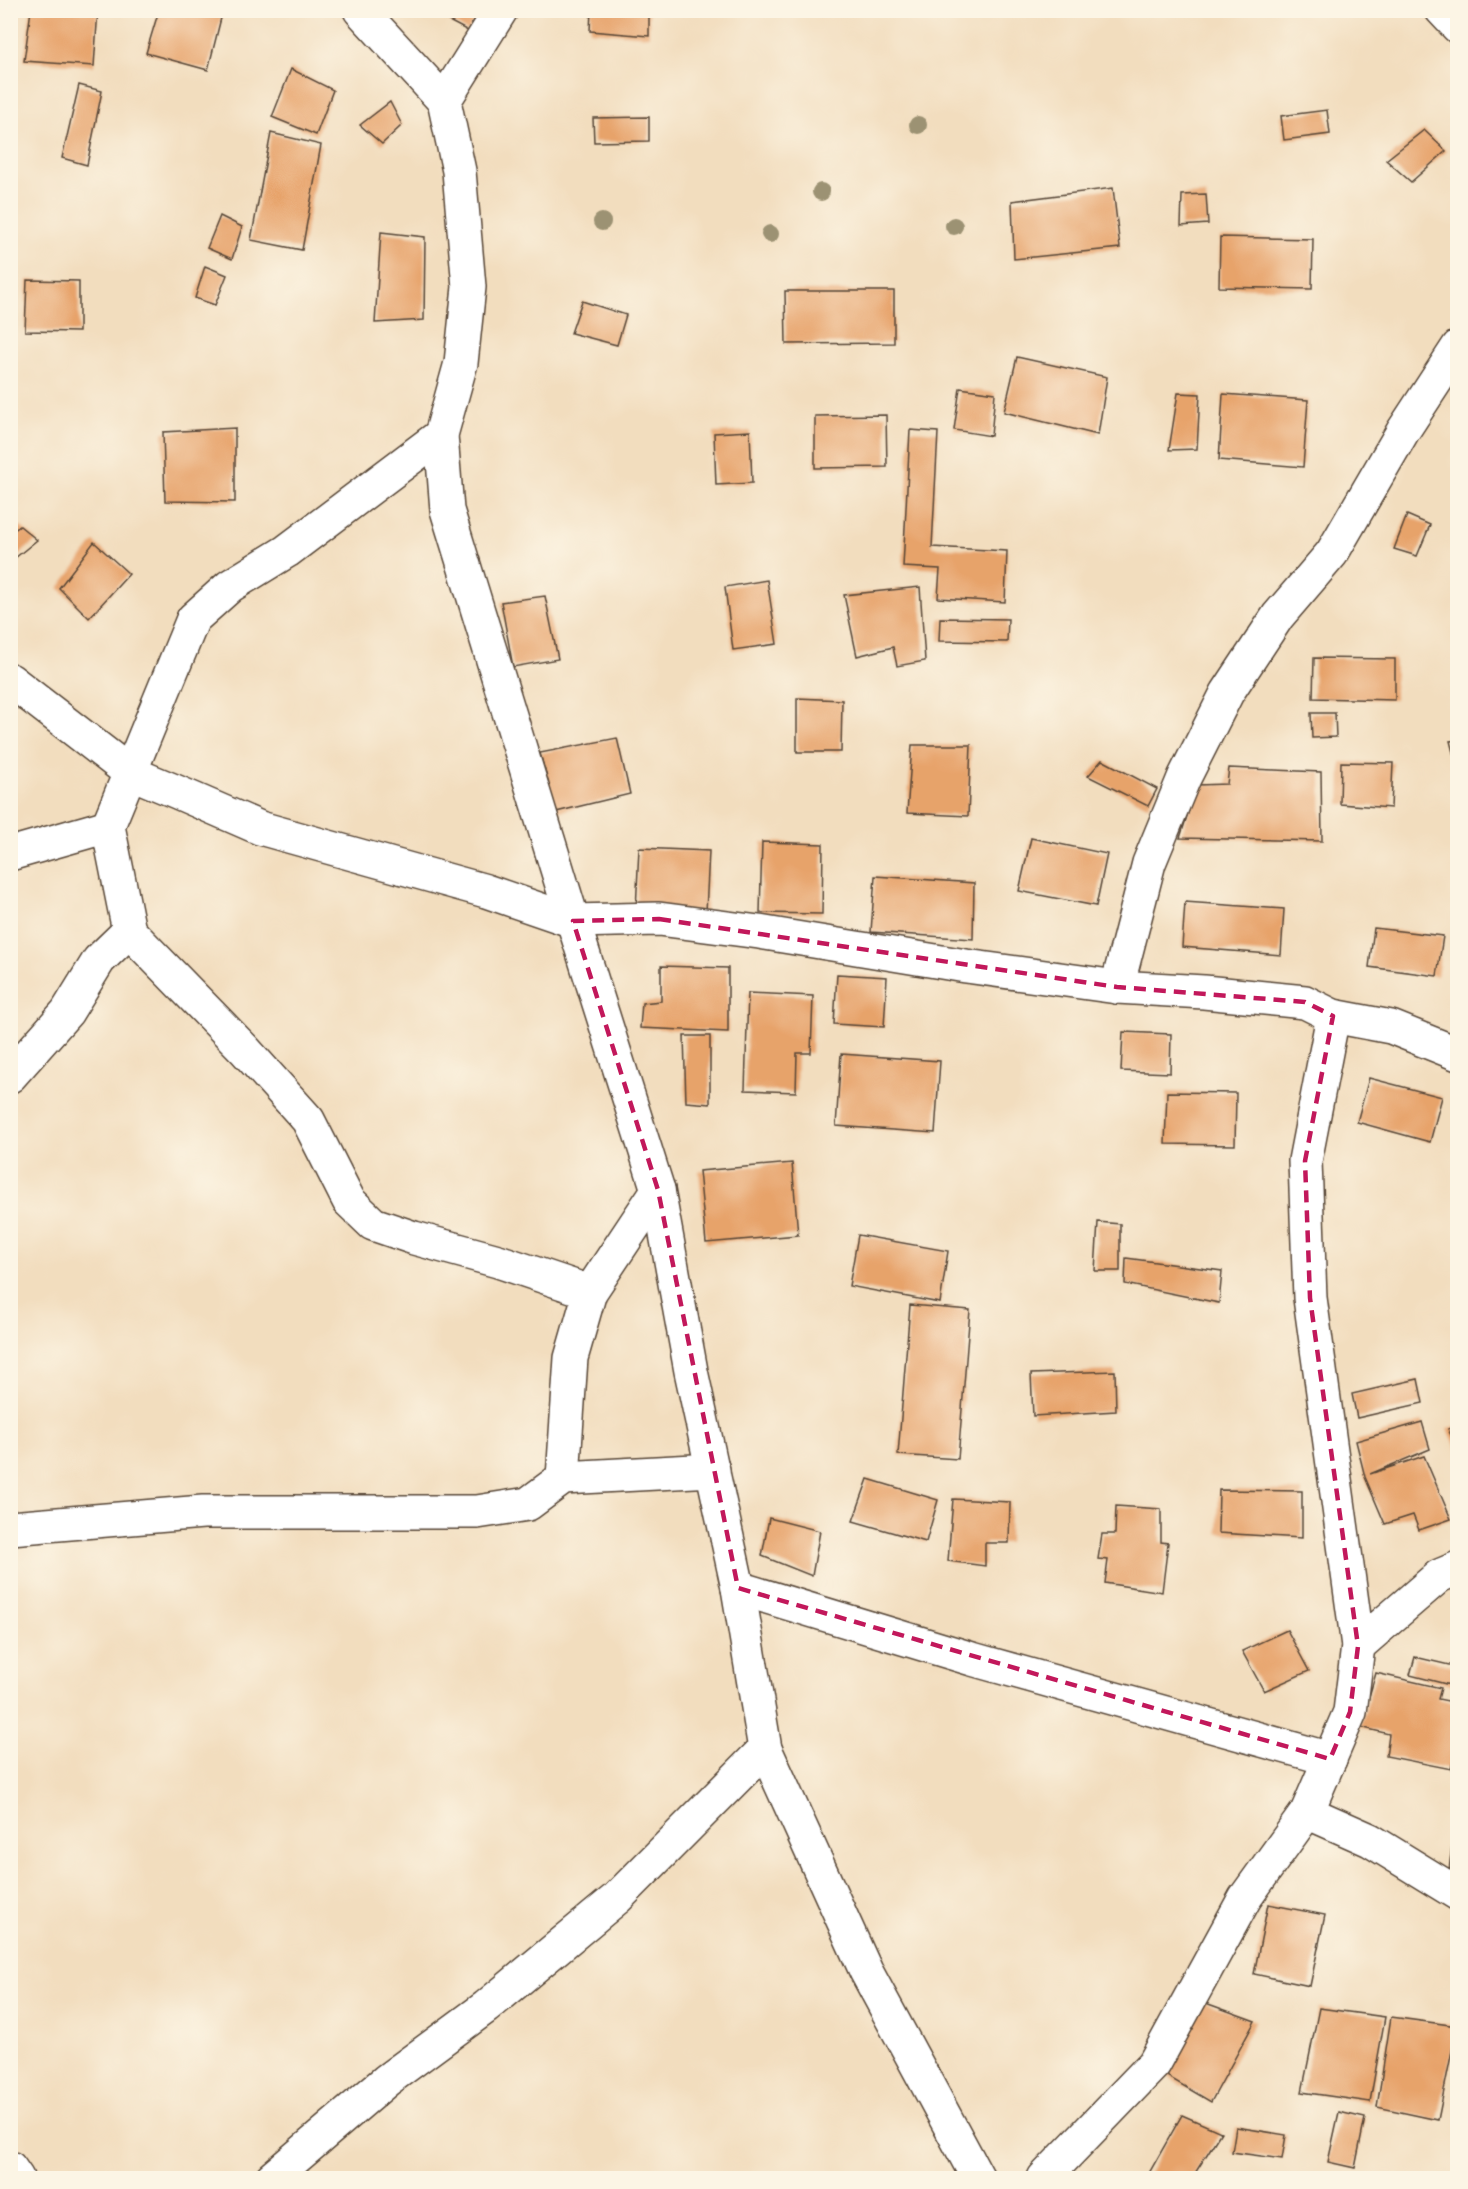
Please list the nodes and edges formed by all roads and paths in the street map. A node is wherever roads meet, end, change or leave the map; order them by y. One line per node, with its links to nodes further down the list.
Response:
1 (360, 10): 5 (street)
2 (501, 10): 5 (street)
3 (1442, 10): 4 (street)
4 (1458, 27)
5 (444, 101): 7 (street)
6 (1458, 347): 14 (street)
7 (441, 435): 9 (street); 12 (street)
8 (10, 680): 9 (street)
9 (129, 772): 10 (street); 12 (street)
10 (108, 826): 11 (street); 13 (street)
11 (10, 854)
12 (573, 921): 14 (street); 18 (street)
13 (129, 931): 17 (street); 19 (street)
14 (1117, 987): 15 (street)
15 (1333, 1016): 16 (street); 25 (street)
16 (1458, 1054)
17 (10, 1076)
18 (658, 1190): 19 (street); 20 (street)
19 (590, 1292): 21 (street)
20 (713, 1470): 21 (street); 24 (street)
21 (563, 1478): 22 (street)
22 (10, 1528)
23 (1458, 1568): 25 (street)
24 (738, 1588): 26 (street); 27 (street)
25 (1359, 1646): 27 (street)
26 (765, 1749): 32 (street); 33 (street)
27 (1330, 1759): 28 (street)
28 (1307, 1812): 29 (street); 34 (street)
29 (1458, 1894)
30 (10, 2168): 31 (street)
31 (17, 2178)
32 (272, 2178)
33 (978, 2178)
34 (1044, 2178)

